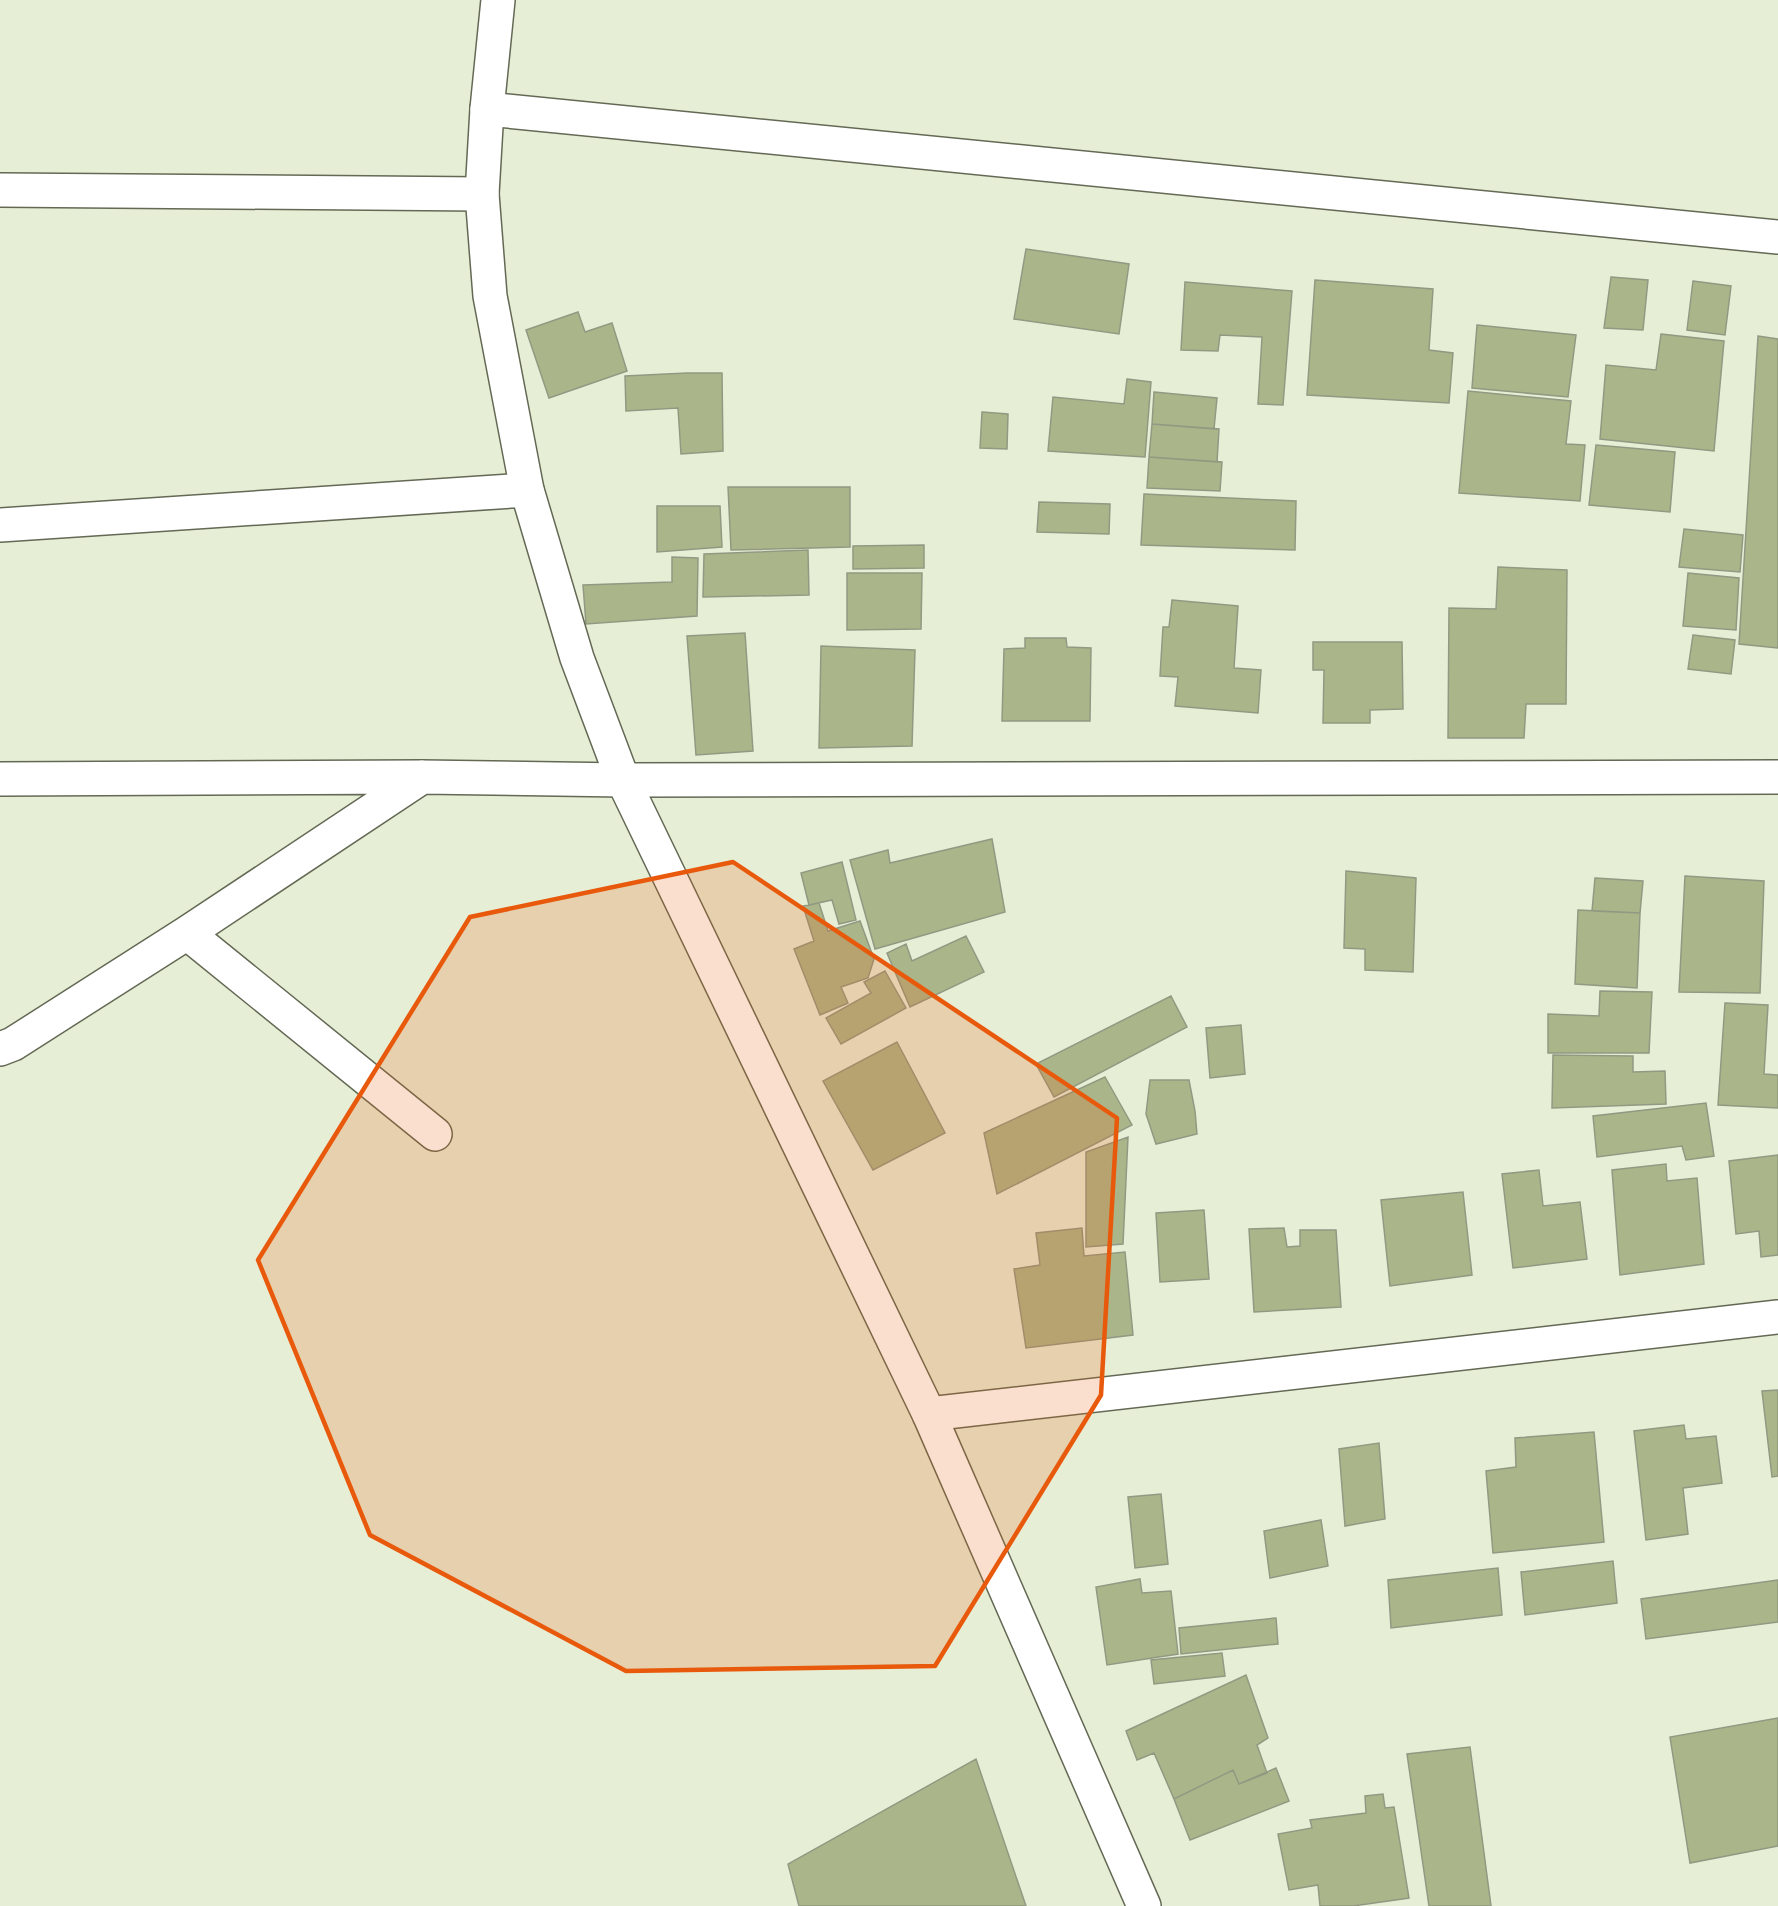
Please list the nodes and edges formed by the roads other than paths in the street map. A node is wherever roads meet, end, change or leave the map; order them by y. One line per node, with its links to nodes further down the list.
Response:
1 (498, 0): 2 (street)
2 (488, 109): 4 (street); 5 (street)
3 (0, 190): 4 (street)
4 (482, 194): 6 (street)
5 (1778, 237)
6 (527, 490): 7 (street); 11 (street)
7 (0, 525)
8 (422, 777): 10 (street); 11 (street); 12 (street)
9 (1778, 777): 11 (street)
10 (0, 779)
11 (623, 780): 16 (street)
12 (187, 933): 13 (street); 14 (street)
13 (0, 1049)
14 (435, 1134)
15 (1778, 1317): 16 (street)
16 (929, 1414): 17 (street)
17 (1144, 1906)

